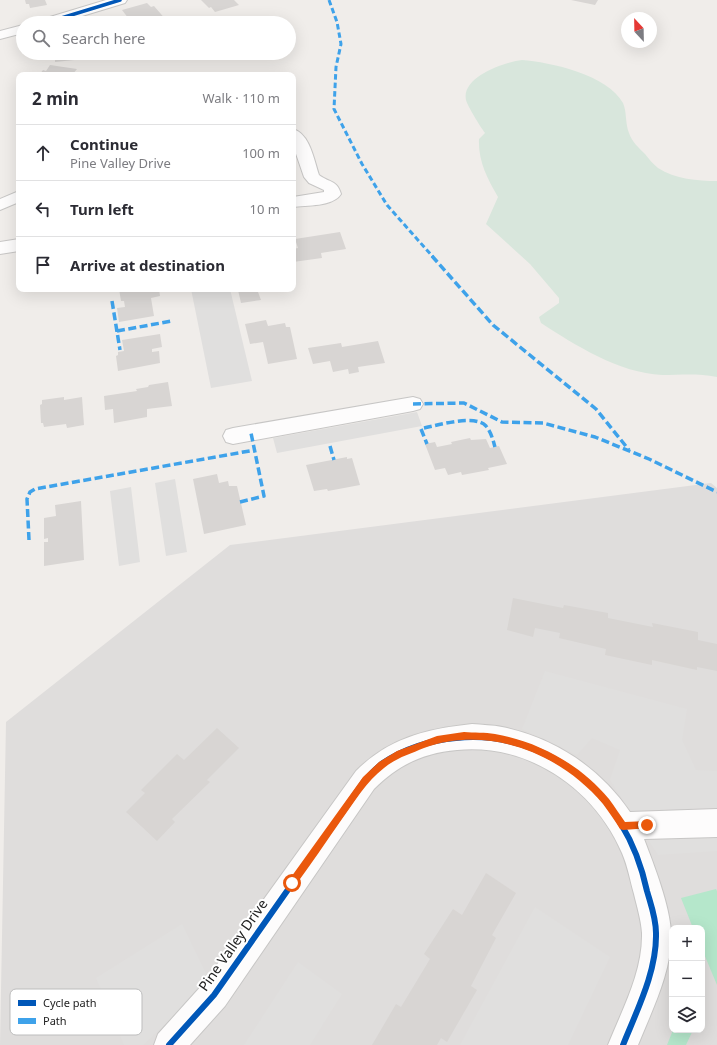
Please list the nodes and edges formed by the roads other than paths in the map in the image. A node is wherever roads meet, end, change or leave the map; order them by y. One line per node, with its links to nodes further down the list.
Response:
1 (120, 0): 2 (street)
2 (68, 16)
3 (16, 31): 4 (street)
4 (0, 35)
5 (296, 137): 7 (street)
6 (16, 197): 8 (street)
7 (296, 202)
8 (0, 205)
9 (16, 245): 10 (street)
10 (0, 248)
11 (414, 404): 12 (street)
12 (233, 436)
13 (717, 823): 14 (street)
14 (623, 826): 15 (street, Pine Valley Drive); 16 (street, Pine Valley Drive)
15 (169, 1045)
16 (623, 1045)

